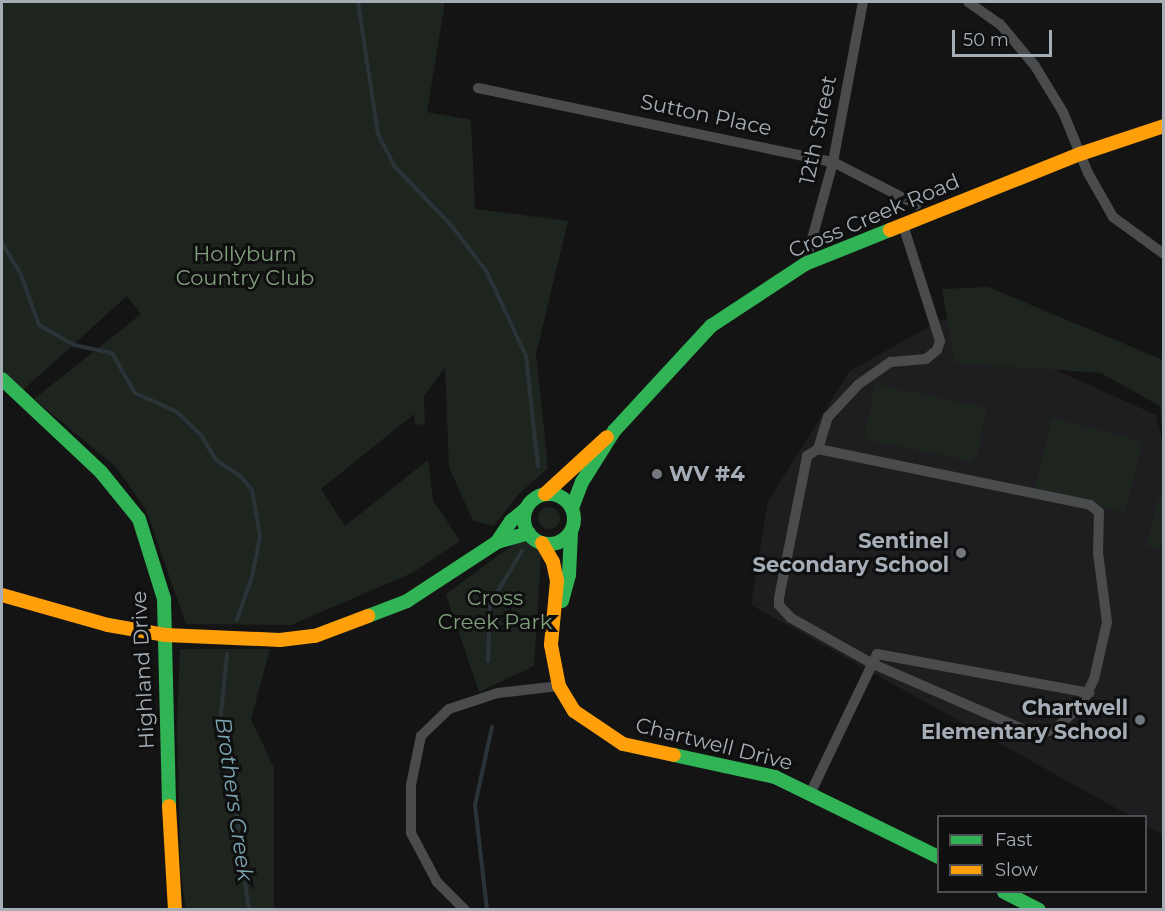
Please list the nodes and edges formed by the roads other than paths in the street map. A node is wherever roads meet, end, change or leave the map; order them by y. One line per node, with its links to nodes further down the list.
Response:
1 (863, 2): 6 (street, 12th Street)
2 (968, 2): 5 (street)
3 (478, 88): 6 (street, Sutton Place)
4 (1164, 126): 5 (street, Cross Creek Road)
5 (1080, 154): 8 (street, Cross Creek Road); 9 (street)
6 (834, 162): 7 (street, Sutton Place); 10 (street, 12th Street)
7 (917, 205)
8 (903, 225): 10 (street, Cross Creek Road); 13 (street)
9 (1164, 254)
10 (805, 264): 12 (street, Cross Creek Road)
11 (2, 379): 23 (street, Highland Drive)
12 (614, 431): 14 (street, Cross Creek Road); 15 (street, Cross Creek Road)
13 (818, 449): 24 (street); 26 (street)
14 (545, 494): 15 (street); 16 (street)
15 (572, 508): 17 (street)
16 (526, 509): 18 (street); 19 (street)
17 (571, 532): 20 (street); 22 (street)
18 (529, 533): 19 (street); 20 (street)
19 (497, 542): 23 (street)
20 (542, 543): 22 (street)
21 (2, 595): 23 (street)
22 (554, 621): 25 (street)
23 (166, 635): 30 (street, Highland Drive)
24 (871, 663): 26 (street); 26 (street); 27 (street)
25 (559, 686): 27 (street, Chartwell Drive); 31 (street)
26 (1089, 693)
27 (811, 792): 28 (street, Chartwell Drive)
28 (937, 856)
29 (1008, 893): 32 (street)
30 (175, 909)
31 (465, 909)
32 (1039, 909)

